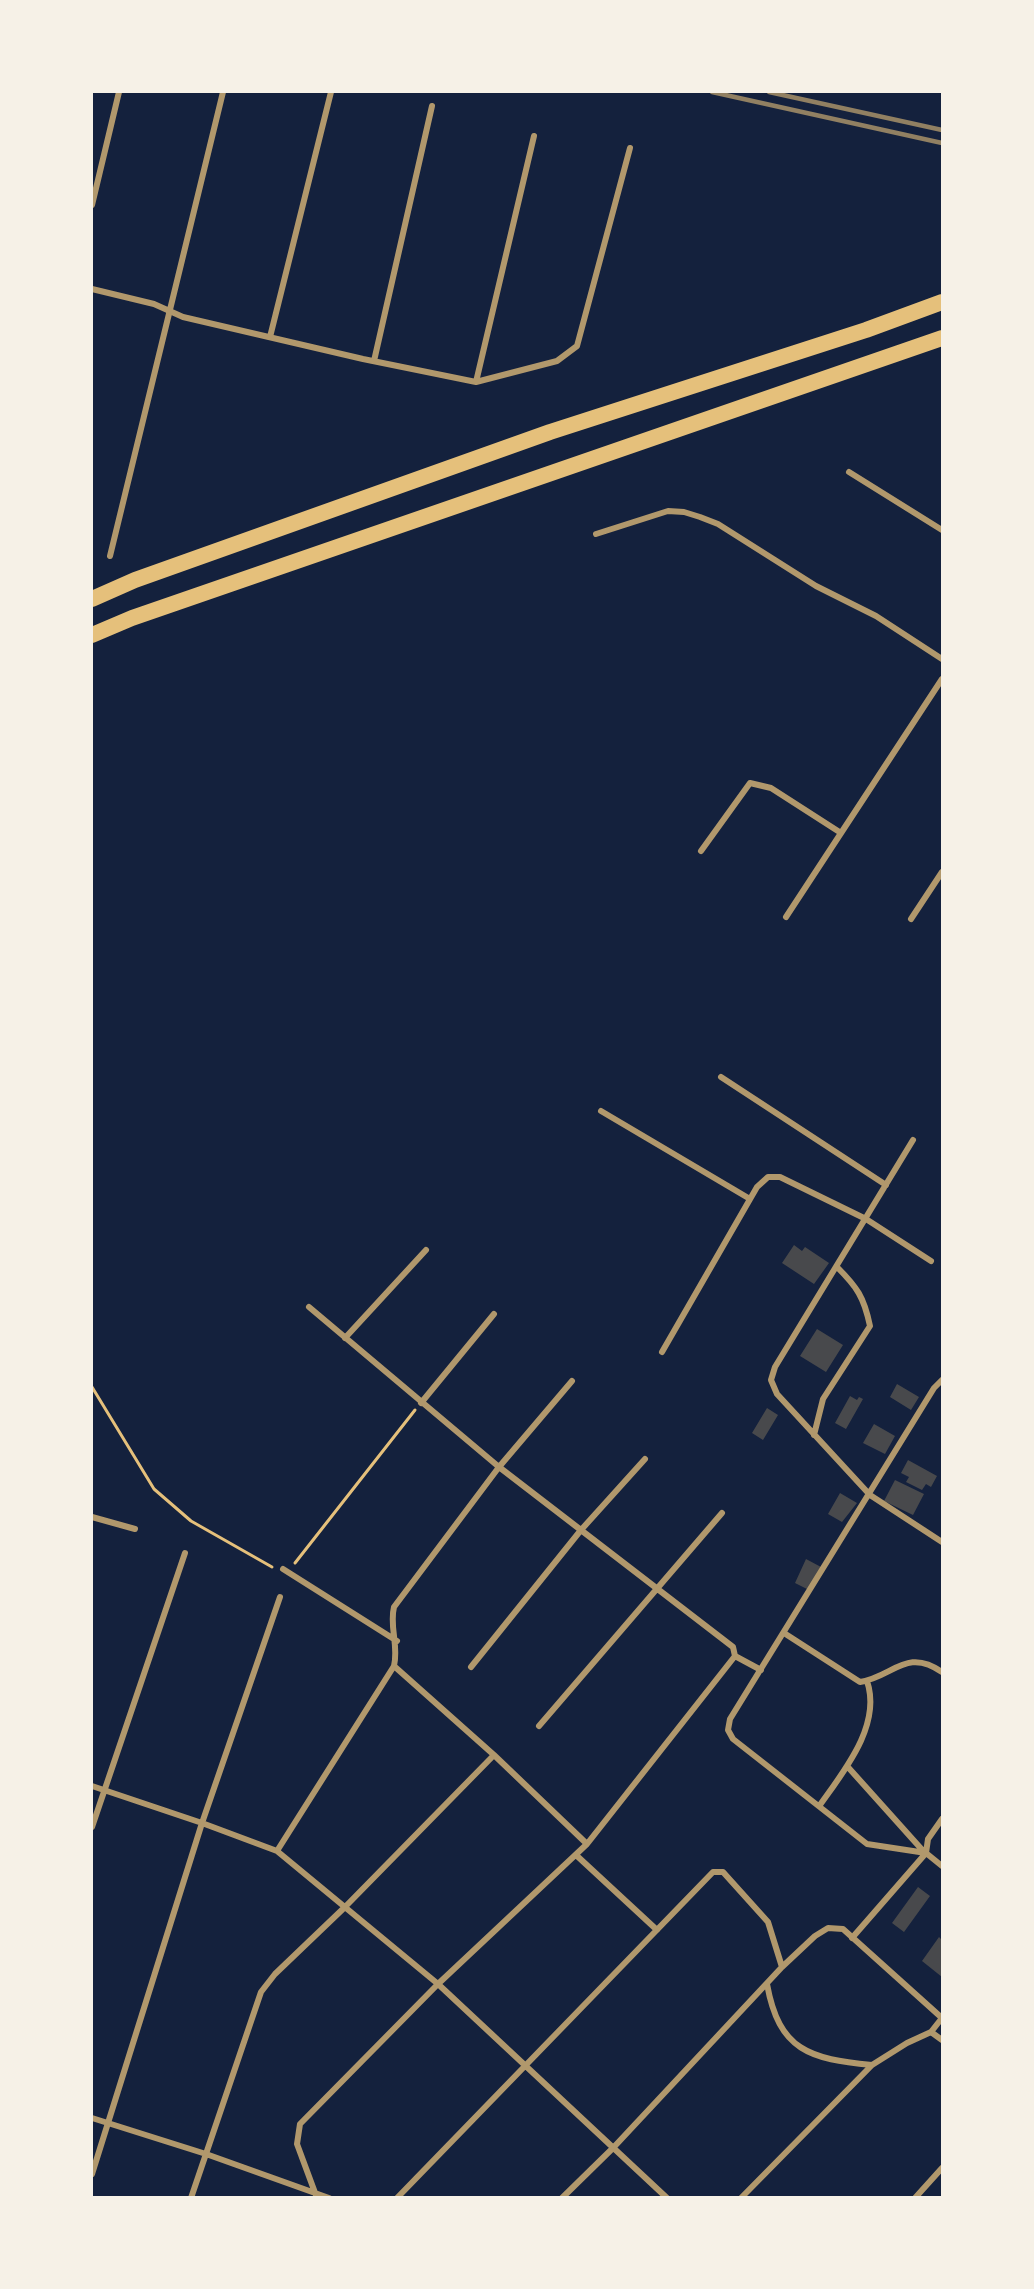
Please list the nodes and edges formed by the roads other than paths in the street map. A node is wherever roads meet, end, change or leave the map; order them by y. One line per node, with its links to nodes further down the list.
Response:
1 (120, 92): 7 (street)
2 (223, 92): 10 (street)
3 (331, 92): 11 (street)
4 (432, 106): 13 (street)
5 (534, 136): 14 (street)
6 (630, 148): 14 (street)
7 (92, 205)
8 (92, 289): 10 (street)
9 (942, 302): 19 (highway)
10 (170, 310): 11 (street); 18 (street)
11 (270, 337): 13 (street)
12 (942, 338): 20 (highway)
13 (374, 361): 14 (street)
14 (476, 382)
15 (849, 472): 16 (street)
16 (942, 530)
17 (596, 534): 21 (street)
18 (110, 556)
19 (92, 599)
20 (92, 635)
21 (942, 659)
22 (942, 678): 23 (street)
23 (841, 834): 24 (street); 26 (street)
24 (701, 851)
25 (942, 873): 27 (street)
26 (786, 917)
27 (911, 919)
28 (721, 1077): 31 (street)
29 (601, 1111): 32 (street)
30 (913, 1140): 31 (street)
31 (886, 1185): 33 (street)
32 (750, 1199): 33 (street); 40 (street)
33 (866, 1219): 35 (street); 36 (street)
34 (426, 1250): 39 (street)
35 (931, 1261)
36 (837, 1267): 44 (street); 44 (street)
37 (309, 1307): 39 (street)
38 (494, 1314): 43 (street)
39 (345, 1338): 43 (street)
40 (662, 1352)
41 (942, 1380): 47 (street)
42 (572, 1381): 46 (street)
43 (422, 1403): 46 (street)
44 (814, 1435): 47 (street)
45 (645, 1459): 51 (street)
46 (499, 1467): 51 (street); 58 (street)
47 (870, 1495): 52 (street); 57 (street)
48 (722, 1513): 55 (street)
49 (92, 1517): 50 (street)
50 (135, 1529)
51 (581, 1530): 55 (street); 61 (street)
52 (942, 1542)
53 (185, 1553): 69 (street)
54 (283, 1569): 58 (street)
55 (657, 1588): 59 (street); 65 (street)
56 (280, 1597): 72 (street)
57 (784, 1633): 62 (street); 64 (street)
58 (397, 1641): 60 (street)
59 (735, 1656): 62 (street); 74 (street)
60 (394, 1666): 66 (street); 75 (street)
61 (471, 1667)
62 (761, 1670): 70 (street)
63 (942, 1672): 64 (street)
64 (867, 1681): 67 (street)
65 (539, 1726)
66 (494, 1755): 74 (street); 79 (street)
67 (847, 1766): 70 (street); 76 (street)
68 (92, 1786): 69 (street)
69 (104, 1790): 72 (street); 73 (street)
70 (820, 1805): 76 (street)
71 (942, 1819): 76 (street)
72 (202, 1822): 75 (street); 91 (street)
73 (92, 1827)
74 (587, 1844): 77 (street)
75 (278, 1851): 79 (street)
76 (926, 1853): 78 (street); 81 (street)
77 (576, 1855): 80 (street); 83 (street)
78 (942, 1866)
79 (345, 1907): 83 (street); 93 (street)
80 (657, 1930): 82 (street); 89 (street)
81 (852, 1938): 82 (street); 85 (street)
82 (782, 1967): 84 (street)
83 (438, 1984): 89 (street); 96 (street)
84 (767, 1984): 88 (street); 92 (street)
85 (942, 2018): 86 (street)
86 (931, 2032): 87 (street); 88 (street)
87 (942, 2040)
88 (872, 2065): 102 (street)
89 (524, 2067): 92 (street); 99 (street)
90 (92, 2118): 91 (street)
91 (108, 2124): 93 (street); 95 (street)
92 (613, 2148): 100 (street); 101 (street)
93 (206, 2154): 96 (street); 97 (street)
94 (942, 2168): 103 (street)
95 (92, 2174)
96 (317, 2195): 98 (street)
97 (191, 2198)
98 (329, 2198)
99 (397, 2198)
100 (562, 2198)
101 (667, 2198)
102 (741, 2198)
103 (915, 2198)

